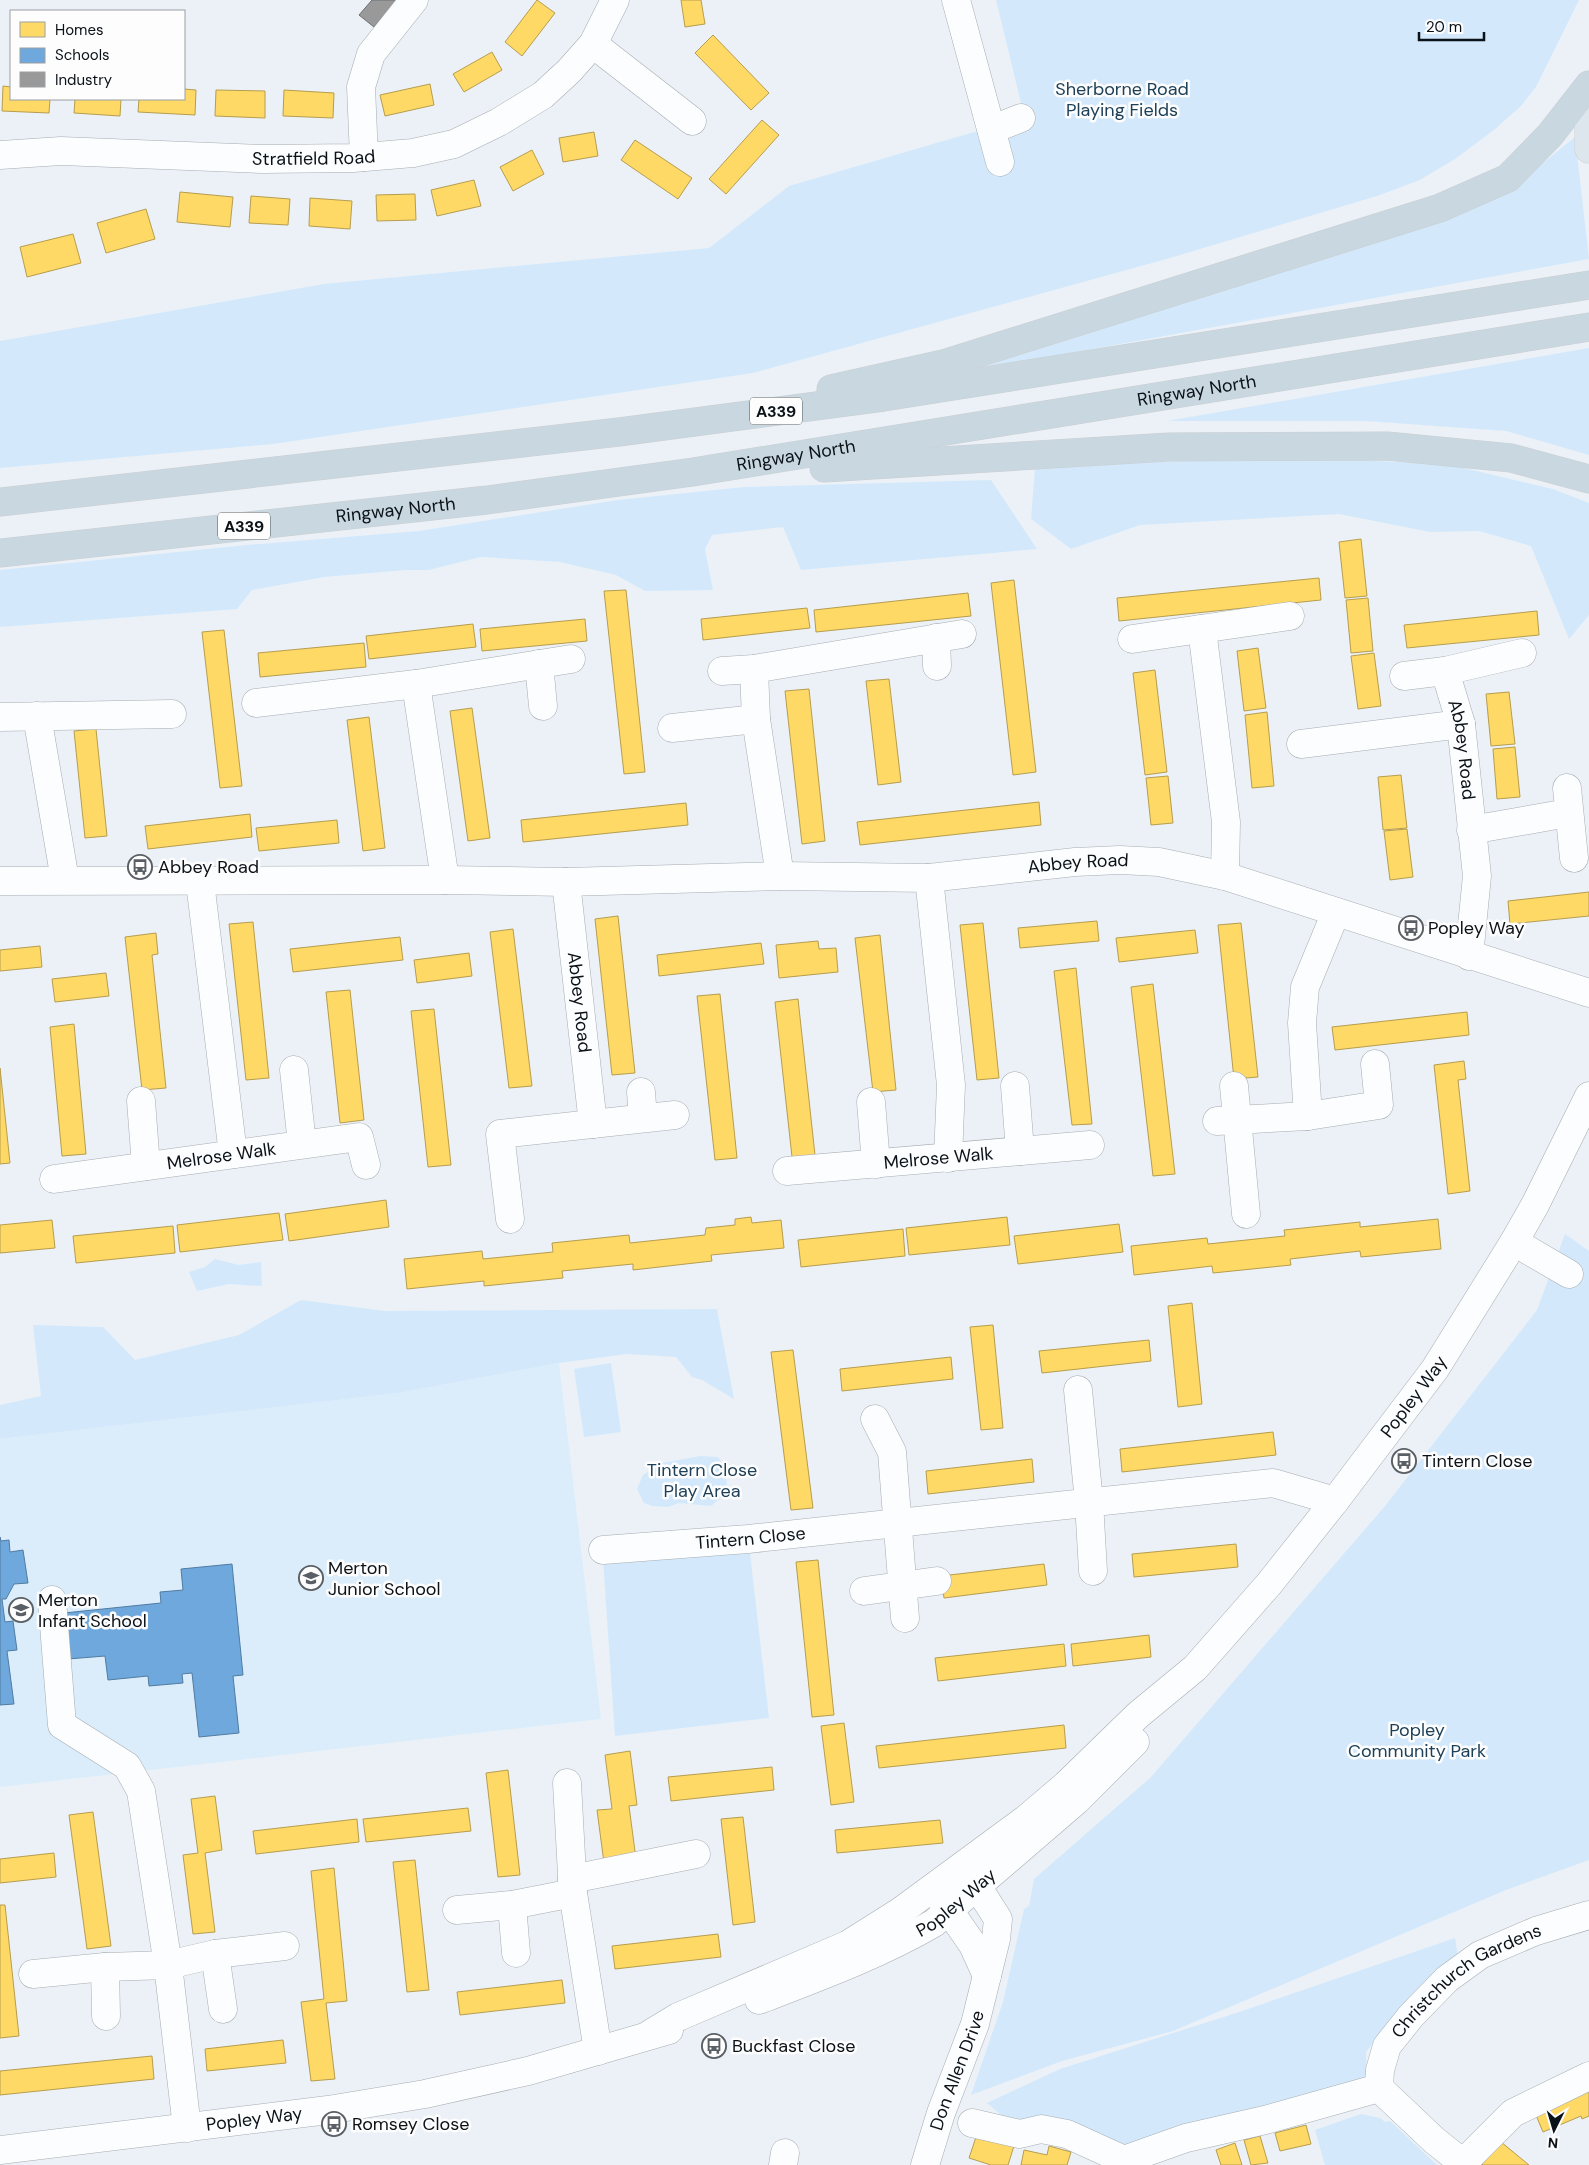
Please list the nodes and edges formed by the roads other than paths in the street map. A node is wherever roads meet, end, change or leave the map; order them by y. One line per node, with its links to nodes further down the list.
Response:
1 (414, 0): 12 (street)
2 (615, 0): 4 (street, Stratfield Road)
3 (956, 0): 9 (street)
4 (593, 44): 8 (street); 12 (street, Stratfield Road)
5 (1589, 85): 16 (highway)
6 (1589, 110): 10 (main road)
7 (1021, 118): 9 (street)
8 (693, 120)
9 (993, 129): 13 (street)
10 (1589, 149)
11 (0, 155): 12 (street, Stratfield Road)
12 (364, 157)
13 (1000, 162)
14 (1589, 285): 16 (highway, A339)
15 (1589, 327): 17 (highway, Ringway North / A339)
16 (716, 419): 19 (highway, A339)
17 (693, 472): 18 (highway); 20 (highway, Ringway North / A339)
18 (1589, 479)
19 (0, 502)
20 (0, 553)
21 (1290, 616): 22 (street)
22 (1202, 629): 23 (street); 45 (street)
23 (1132, 638)
24 (1522, 653): 30 (street)
25 (571, 658): 26 (street)
26 (539, 664): 32 (street); 34 (street)
27 (937, 666): 28 (street)
28 (754, 669): 29 (street); 37 (street)
29 (722, 671)
30 (1445, 671): 31 (street); 39 (street, Abbey Road)
31 (1404, 676)
32 (416, 684): 33 (street); 48 (street)
33 (256, 703)
34 (543, 706)
35 (0, 716): 36 (street)
36 (37, 716): 38 (street); 47 (street)
37 (756, 719): 40 (street); 44 (street)
38 (159, 721)
39 (1461, 724): 41 (street); 42 (street, Abbey Road)
40 (672, 728)
41 (1301, 744)
42 (1471, 830): 43 (street); 53 (street, Abbey Road)
43 (1574, 858)
44 (780, 876): 46 (street, Abbey Road); 51 (street, Abbey Road)
45 (1225, 876): 46 (street, Abbey Road); 52 (street, Abbey Road)
46 (929, 878): 70 (street)
47 (64, 880): 49 (street, Abbey Road); 50 (street, Abbey Road)
48 (446, 880): 50 (street, Abbey Road); 51 (street, Abbey Road)
49 (0, 881)
50 (200, 882): 69 (street)
51 (566, 882): 65 (street, Abbey Road)
52 (1336, 912): 53 (street, Abbey Road); 63 (street)
53 (1469, 956): 54 (street, Abbey Road)
54 (1589, 993)
55 (1376, 1064): 63 (street)
56 (294, 1070): 66 (street)
57 (1015, 1086): 68 (street)
58 (1234, 1086): 64 (street)
59 (1589, 1096): 78 (street, Popley Way)
60 (141, 1101): 73 (street)
61 (871, 1102): 71 (street)
62 (675, 1115): 65 (street)
63 (1308, 1116): 64 (street)
64 (1227, 1120): 76 (street)
65 (593, 1124): 77 (street)
66 (302, 1144): 69 (street, Melrose Walk); 72 (street, Melrose Walk)
67 (1090, 1149): 68 (street, Melrose Walk)
68 (1020, 1151): 70 (street, Melrose Walk)
69 (233, 1154): 73 (street, Melrose Walk)
70 (948, 1158): 71 (street, Melrose Walk)
71 (876, 1164): 74 (street, Melrose Walk)
72 (366, 1165)
73 (146, 1166): 75 (street, Melrose Walk)
74 (787, 1172)
75 (54, 1179)
76 (1246, 1214)
77 (510, 1219)
78 (1514, 1242): 79 (street); 82 (street, Popley Way)
79 (1569, 1274)
80 (1078, 1390): 83 (street)
81 (875, 1419): 84 (street)
82 (1335, 1501): 83 (street, Tintern Close); 94 (street, Popley Way)
83 (1089, 1502): 84 (street, Tintern Close); 86 (street)
84 (897, 1524): 85 (street, Tintern Close); 88 (street)
85 (603, 1550)
86 (1093, 1571)
87 (937, 1581): 88 (street)
88 (901, 1586): 89 (street); 91 (street)
89 (864, 1591)
90 (52, 1600): 104 (street)
91 (905, 1618)
92 (567, 1782): 95 (street)
93 (696, 1854): 95 (street)
94 (971, 1876): 96 (street, Popley Way); 99 (street, Popley Way); 107 (street, Don Allen Drive)
95 (573, 1886): 97 (street); 111 (street)
96 (934, 1888): 99 (street); 110 (street, Popley Way)
97 (512, 1905): 98 (street); 102 (street)
98 (456, 1910)
99 (950, 1910): 107 (street); 110 (street, Popley Way)
100 (1589, 1915): 113 (street, Christchurch Gardens)
101 (285, 1946): 103 (street)
102 (516, 1953)
103 (216, 1954): 104 (street); 108 (street)
104 (168, 1965): 105 (street); 115 (street)
105 (105, 1967): 106 (street); 109 (street)
106 (33, 1974)
107 (987, 1976): 119 (street, Don Allen Drive)
108 (223, 2009)
109 (106, 2016)
110 (650, 2034): 111 (street, Popley Way)
111 (598, 2051): 115 (street, Popley Way)
112 (1589, 2076): 118 (street)
113 (1379, 2088): 117 (street); 118 (street)
114 (972, 2123): 117 (street)
115 (187, 2128): 116 (street, Popley Way)
116 (0, 2150)
117 (1124, 2163)
118 (1464, 2164)
119 (925, 2165)

